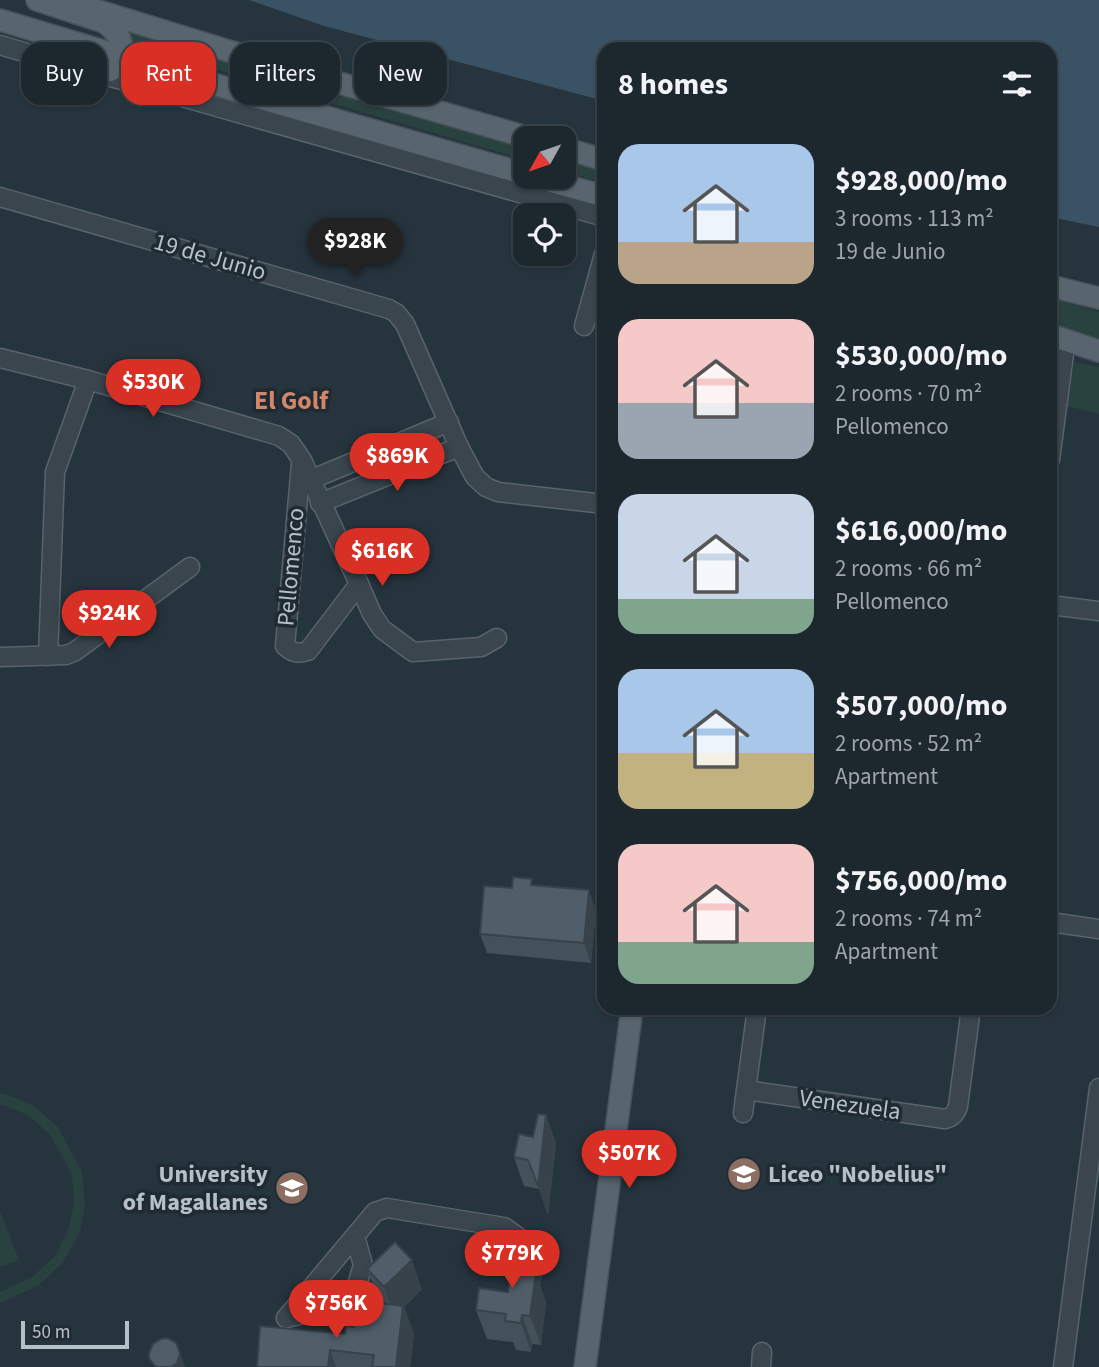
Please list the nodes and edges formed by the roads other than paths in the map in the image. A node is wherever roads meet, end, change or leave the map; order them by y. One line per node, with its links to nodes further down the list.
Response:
1 (37, 0): 4 (main road)
2 (63, 0): 12 (main road)
3 (0, 20): 7 (main road)
4 (121, 42)
5 (0, 45): 6 (street)
6 (21, 51)
7 (121, 57)
8 (121, 59): 9 (main road)
9 (107, 70)
10 (211, 105): 19 (street)
11 (284, 105): 15 (main road)
12 (513, 133)
13 (576, 152): 14 (main road)
14 (597, 158)
15 (513, 171)
16 (576, 188): 17 (main road)
17 (597, 194)
18 (0, 197): 29 (street, 19 de Junio)
19 (597, 215)
20 (597, 279): 23 (street)
21 (1057, 288): 22 (main road)
22 (1099, 298)
23 (584, 326)
24 (1057, 338): 26 (main road)
25 (1057, 352): 26 (street)
26 (1099, 354)
27 (0, 358): 28 (street, Pellomenco)
28 (88, 380): 31 (street, Pellomenco); 40 (street)
29 (449, 422): 30 (street, 19 de Junio); 32 (street)
30 (459, 447): 33 (street); 34 (street, 19 de Junio)
31 (302, 460): 32 (street, Pellomenco); 36 (street, Pellomenco)
32 (310, 480): 33 (street, Pellomenco)
33 (320, 503): 36 (street, Pellomenco)
34 (597, 504)
35 (190, 567): 40 (street)
36 (359, 584): 39 (street, Pellomenco)
37 (1057, 606): 38 (street)
38 (1099, 611)
39 (496, 638)
40 (48, 656): 41 (street)
41 (0, 657)
42 (1057, 923): 43 (street)
43 (1099, 929)
44 (631, 1015): 52 (main road)
45 (756, 1015): 48 (street)
46 (970, 1015): 48 (street, Venezuela)
47 (1099, 1088): 53 (street)
48 (746, 1090): 49 (street)
49 (743, 1113)
50 (355, 1236): 50 (street); 51 (street)
51 (538, 1265)
52 (585, 1367)
53 (1063, 1367)

